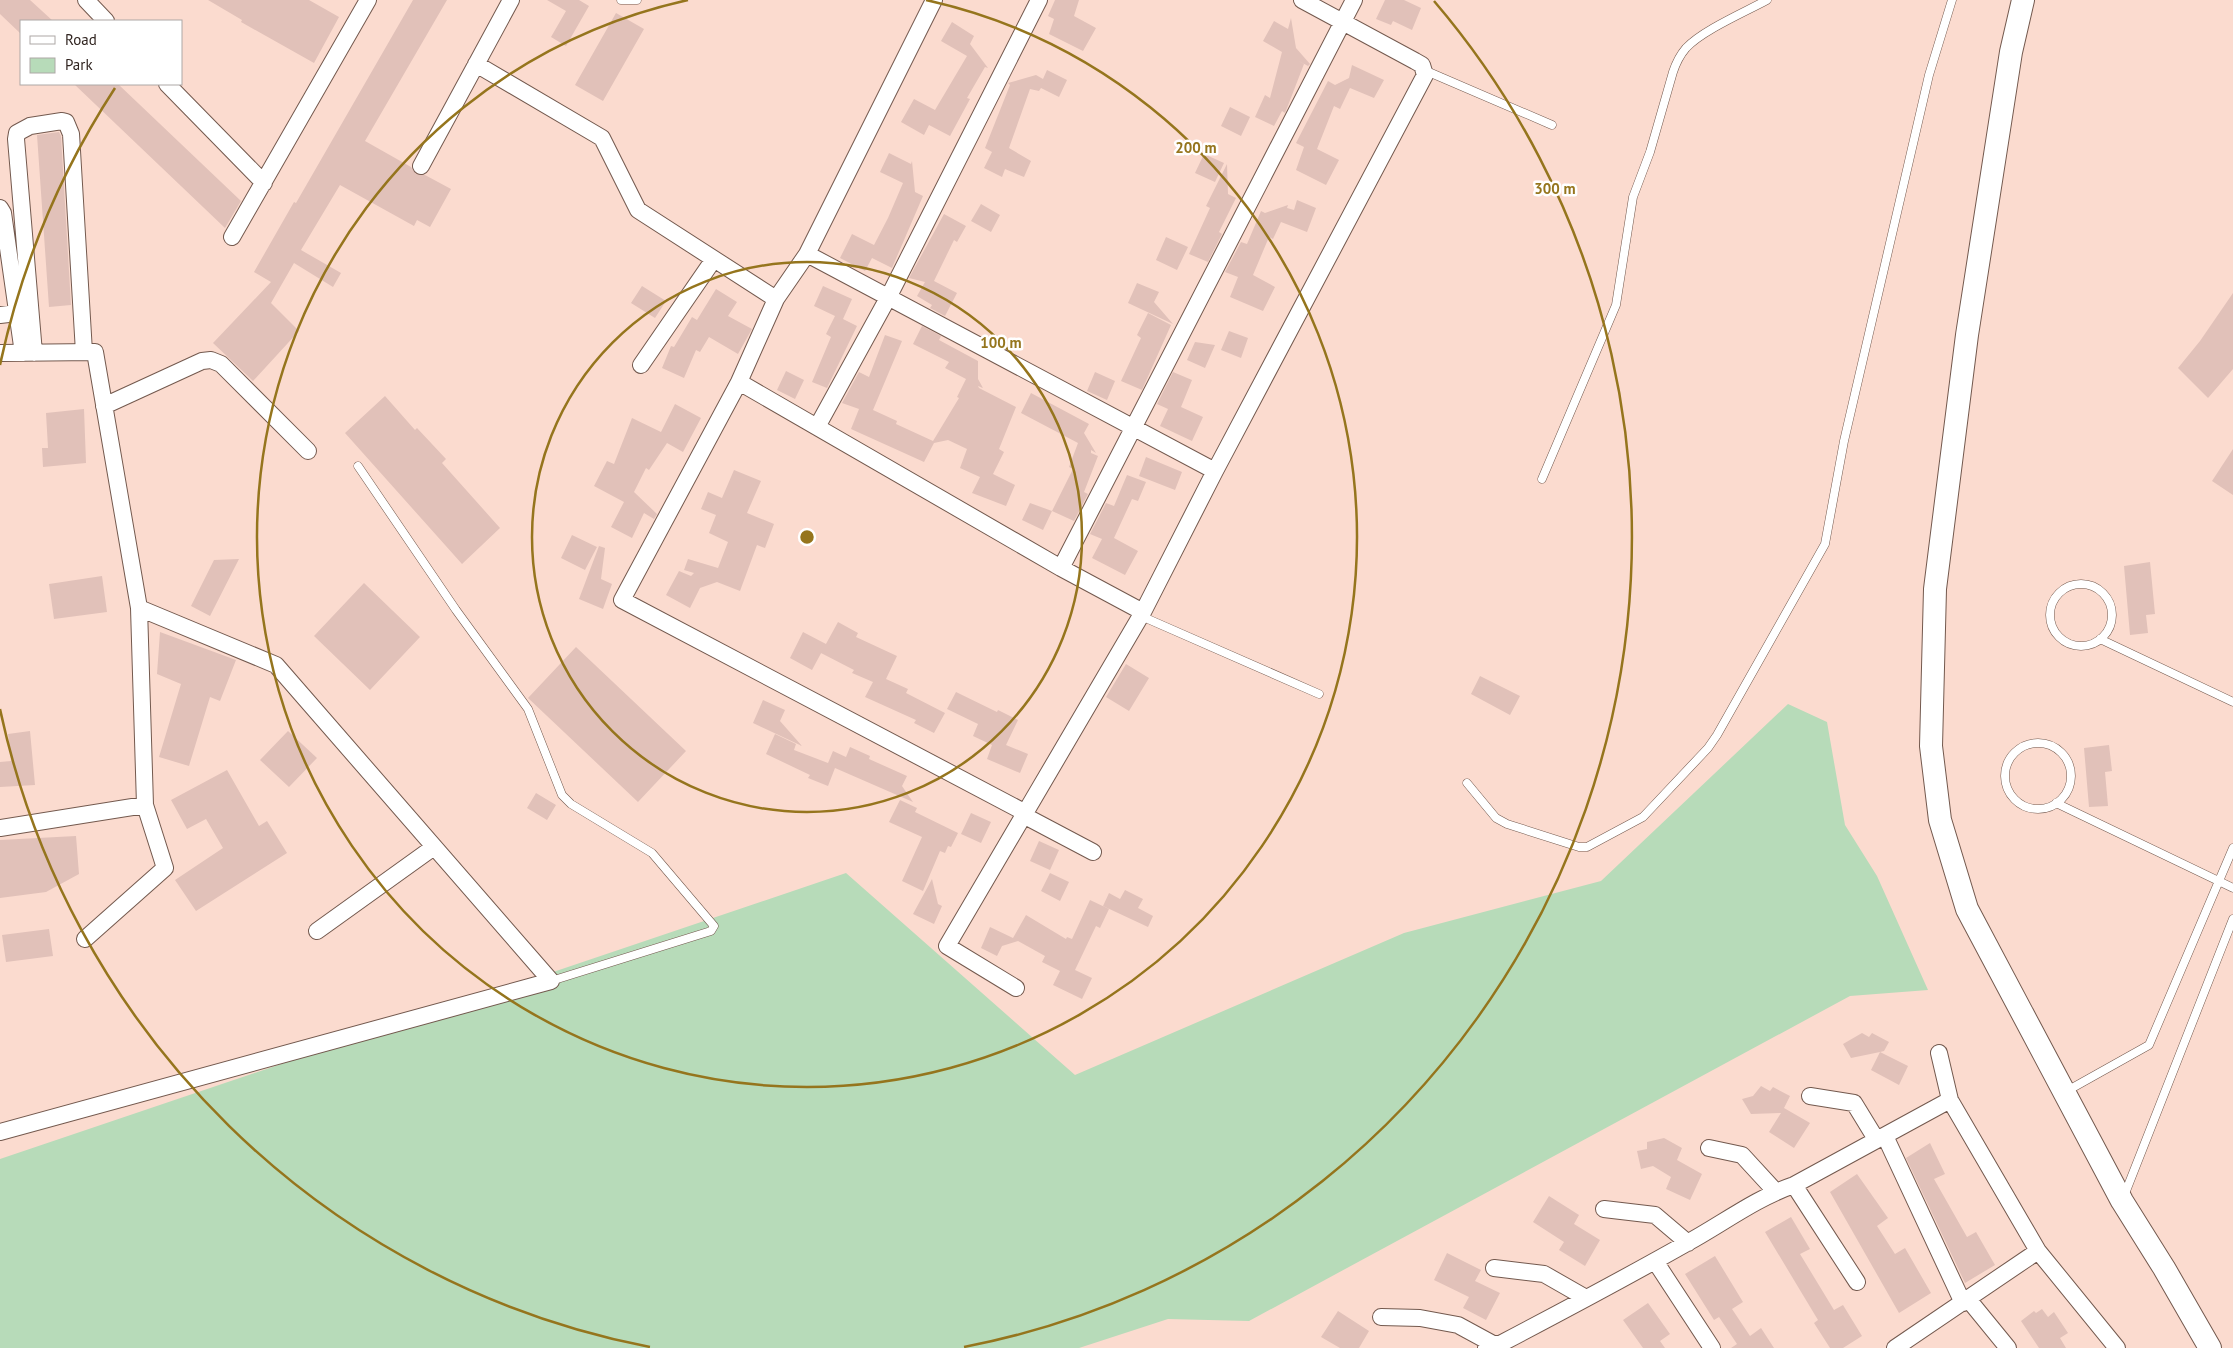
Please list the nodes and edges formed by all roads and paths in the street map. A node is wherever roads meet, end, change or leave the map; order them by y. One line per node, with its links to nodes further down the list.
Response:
1 (86, 0): 13 (street)
2 (368, 0): 20 (street)
3 (511, 0): 15 (street)
4 (621, 0): 5 (lane)
5 (637, 0)
6 (934, 0): 23 (street)
7 (1039, 0): 25 (street)
8 (1302, 0): 14 (street)
9 (1354, 0): 14 (street)
10 (1767, 0): 40 (lane)
11 (1952, 0): 47 (lane)
12 (2023, 0): 63 (street)
13 (105, 20)
14 (1342, 22): 16 (street); 36 (street)
15 (476, 64): 19 (street); 24 (street)
16 (1424, 70): 18 (lane); 39 (street)
17 (169, 85): 20 (street)
18 (1552, 125)
19 (420, 166)
20 (264, 183): 22 (street)
21 (0, 208): 27 (street)
22 (232, 237)
23 (806, 254): 25 (street); 26 (street)
24 (714, 259): 26 (street); 32 (street)
25 (890, 296): 35 (street); 36 (street)
26 (776, 299): 33 (street)
27 (17, 313): 28 (street); 29 (street)
28 (0, 315)
29 (28, 352): 30 (street); 30 (street); 31 (street)
30 (84, 352): 34 (street)
31 (0, 353)
32 (641, 365)
33 (739, 382): 35 (street); 50 (street)
34 (104, 406): 37 (street); 42 (street)
35 (817, 427): 41 (street)
36 (1133, 428): 39 (street); 41 (street)
37 (308, 451)
38 (358, 466): 60 (lane)
39 (1215, 471): 43 (street)
40 (1542, 479)
41 (1061, 568): 43 (street)
42 (139, 608): 49 (street); 52 (street)
43 (1142, 614): 45 (lane); 50 (street)
44 (2100, 639): 44 (lane); 46 (lane)
45 (1319, 694)
46 (2233, 702)
47 (1467, 784)
48 (2056, 804): 48 (lane); 55 (lane)
49 (145, 805): 51 (street); 59 (street)
50 (1024, 814): 54 (street); 61 (street)
51 (0, 828)
52 (434, 846): 58 (street); 60 (street)
53 (2233, 848): 55 (lane)
54 (1093, 852)
55 (2218, 881): 56 (lane); 63 (lane)
56 (2233, 888)
57 (2233, 919): 71 (lane)
58 (317, 932)
59 (84, 939)
60 (551, 981): 66 (street)
61 (1016, 988)
62 (1939, 1053): 65 (street)
63 (2064, 1093): 71 (street)
64 (1810, 1096): 67 (street)
65 (1950, 1100): 67 (street); 74 (street)
66 (0, 1132)
67 (1881, 1138): 69 (street); 79 (street)
68 (1710, 1148): 70 (street)
69 (1794, 1185): 70 (street); 77 (street)
70 (1776, 1192): 73 (street)
71 (2122, 1201): 86 (street)
72 (1604, 1208): 73 (street)
73 (1688, 1243): 75 (street)
74 (2038, 1251): 79 (street); 85 (street)
75 (1655, 1261): 78 (street); 83 (street)
76 (1494, 1268): 78 (street)
77 (1857, 1282)
78 (1586, 1298): 81 (street)
79 (1965, 1301): 82 (street); 84 (street)
80 (1381, 1317): 81 (street)
81 (1495, 1346)
82 (1899, 1347)
83 (1712, 1348)
84 (2008, 1348)
85 (2117, 1348)
86 (2210, 1348)

